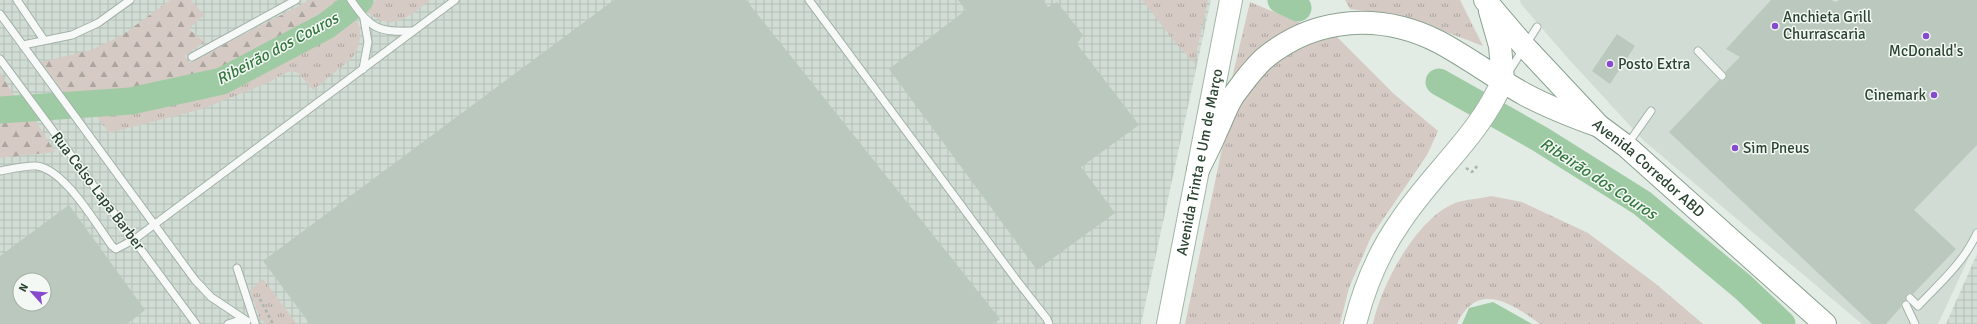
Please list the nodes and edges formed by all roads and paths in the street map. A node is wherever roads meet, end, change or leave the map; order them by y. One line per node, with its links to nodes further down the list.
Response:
1 (17, 0): 13 (lane)
2 (130, 0): 13 (lane)
3 (296, 0): 17 (lane)
4 (351, 0): 10 (lane)
5 (454, 0): 12 (lane)
6 (809, 0): 39 (lane)
7 (1487, 1): 15 (main road, Avenida Corredor ABD); 21 (main road)
8 (1230, 6): 27 (main road, Avenida Trinta e Um de Março)
9 (0, 14): 14 (lane)
10 (364, 18): 12 (lane); 19 (lane)
11 (1537, 27): 15 (lane)
12 (413, 31): 19 (lane)
13 (44, 40): 14 (lane)
14 (23, 45): 29 (lane)
15 (1525, 46): 21 (lane); 23 (main road, Avenida Corredor ABD)
16 (1698, 51): 20 (lane)
17 (192, 57)
18 (0, 59): 31 (lane, Rua Celso Lapa Barber)
19 (363, 69): 29 (lane)
20 (1722, 76)
21 (1500, 86): 23 (main road); 27 (main road); 41 (main road)
22 (1651, 111): 24 (lane)
23 (1599, 126): 24 (main road, Avenida Corredor ABD)
24 (1626, 146): 42 (main road, Avenida Corredor ABD)
25 (1478, 165): 26 (path)
26 (1464, 166)
27 (1198, 170): 40 (main road, Avenida Trinta e Um de Março)
28 (0, 171): 31 (lane)
29 (154, 225): 31 (lane); 35 (lane)
30 (1977, 233): 33 (lane)
31 (135, 239): 37 (lane, Rua Celso Lapa Barber)
32 (237, 268): 36 (lane)
33 (1910, 298)
34 (1906, 305): 43 (lane)
35 (247, 321): 36 (lane); 38 (lane)
36 (256, 323)
37 (196, 324)
38 (228, 324)
39 (1049, 324)
40 (1168, 324)
41 (1355, 324)
42 (1825, 324)
43 (1915, 324)

